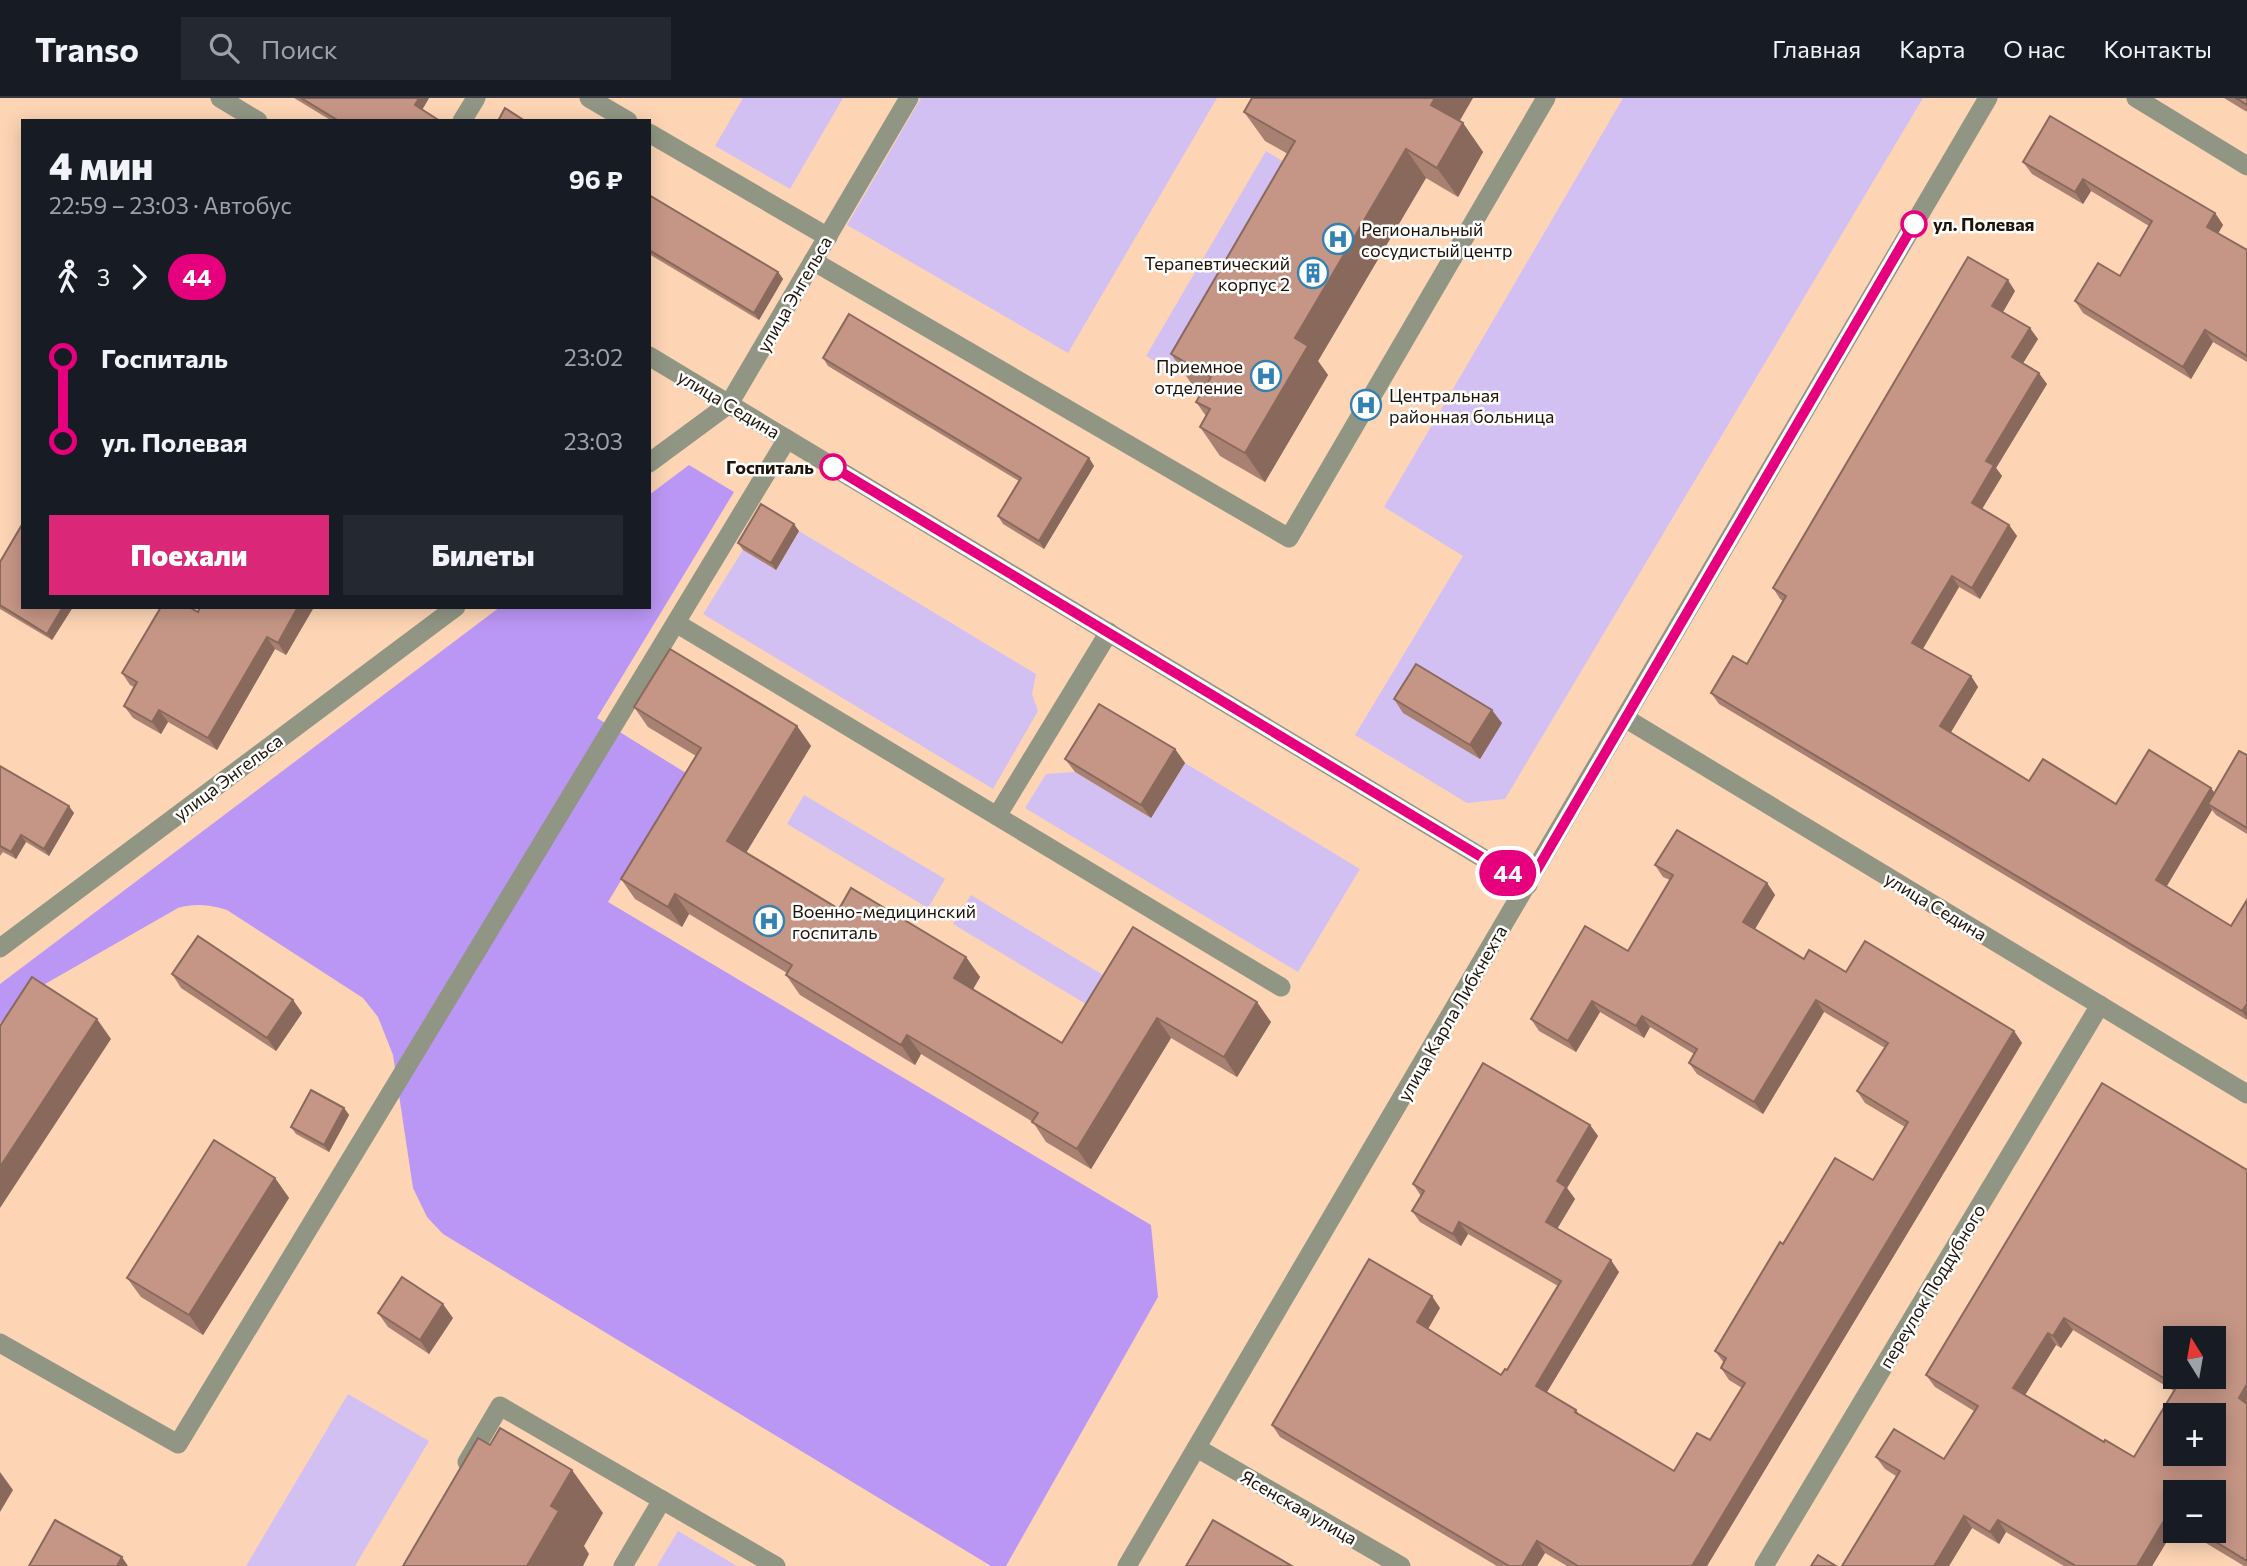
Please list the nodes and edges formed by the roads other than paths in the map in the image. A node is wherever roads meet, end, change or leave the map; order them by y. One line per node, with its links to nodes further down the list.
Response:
1 (220, 98): 8 (street)
2 (476, 98): 9 (street)
3 (589, 98): 10 (street)
4 (909, 98): 13 (street, улица Энгельса)
5 (1546, 98): 14 (street)
6 (1988, 98): 22 (street, улица Карла Либкнехта)
7 (2136, 98): 12 (street)
8 (255, 119)
9 (463, 119)
10 (625, 119)
11 (651, 134): 13 (street)
12 (2247, 166)
13 (828, 237): 14 (street, улица Энгельса)
14 (813, 261): 16 (street, улица Энгельса)
15 (651, 357): 16 (street, улица Седина)
16 (729, 404): 17 (street, улица Седина); 18 (street, улица Энгельса)
17 (787, 439): 20 (street); 21 (street, улица Седина)
18 (651, 462)
19 (453, 609): 25 (street, улица Энгельса)
20 (676, 623): 23 (street); 29 (street)
21 (1109, 632): 23 (street); 24 (street, улица Седина)
22 (1625, 718): 24 (street, улица Карла Либкнехта); 27 (street, улица Седина)
23 (997, 816): 26 (street)
24 (1528, 885): 30 (street, улица Карла Либкнехта)
25 (0, 947)
26 (1281, 987)
27 (2100, 1005): 28 (street, улица Седина); 37 (street, переулок Поддубного)
28 (2247, 1094)
29 (0, 1343)
30 (1197, 1448): 35 (street, улица Карла Либкнехта); 36 (street, Ясенская улица)
31 (460, 1475): 32 (street)
32 (662, 1500): 33 (street); 34 (street)
33 (623, 1566)
34 (776, 1566)
35 (1127, 1566)
36 (1401, 1566)
37 (1763, 1566)

